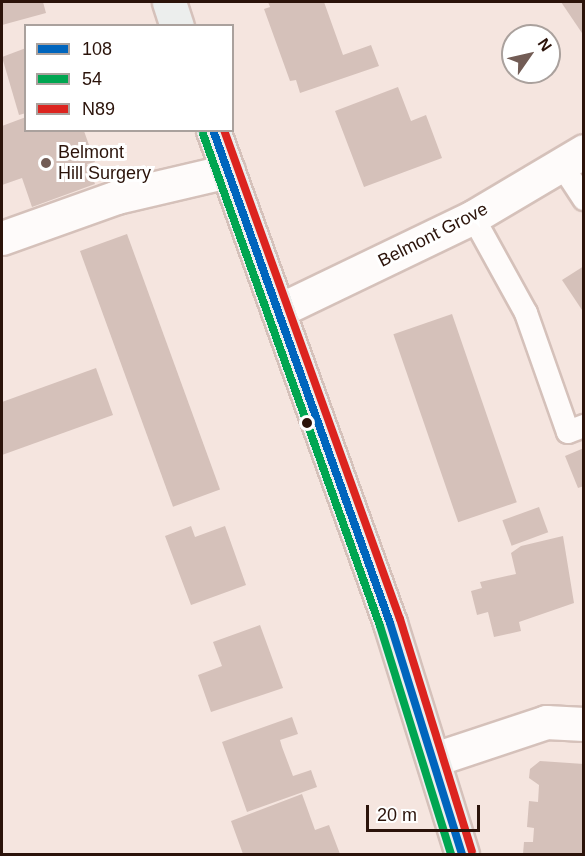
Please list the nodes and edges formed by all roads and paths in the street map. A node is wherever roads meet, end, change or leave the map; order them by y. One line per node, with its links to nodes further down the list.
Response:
1 (169, 2): 2 (main road)
2 (176, 24)
3 (214, 132): 5 (main road)
4 (572, 158): 6 (lane); 7 (street, Belmont Grove)
5 (228, 171): 8 (street); 9 (main road)
6 (584, 199)
7 (473, 216): 9 (street, Belmont Grove); 10 (lane)
8 (2, 238)
9 (278, 311): 12 (main road)
10 (584, 426)
11 (584, 724): 12 (street)
12 (435, 759): 13 (main road)
13 (462, 855)

